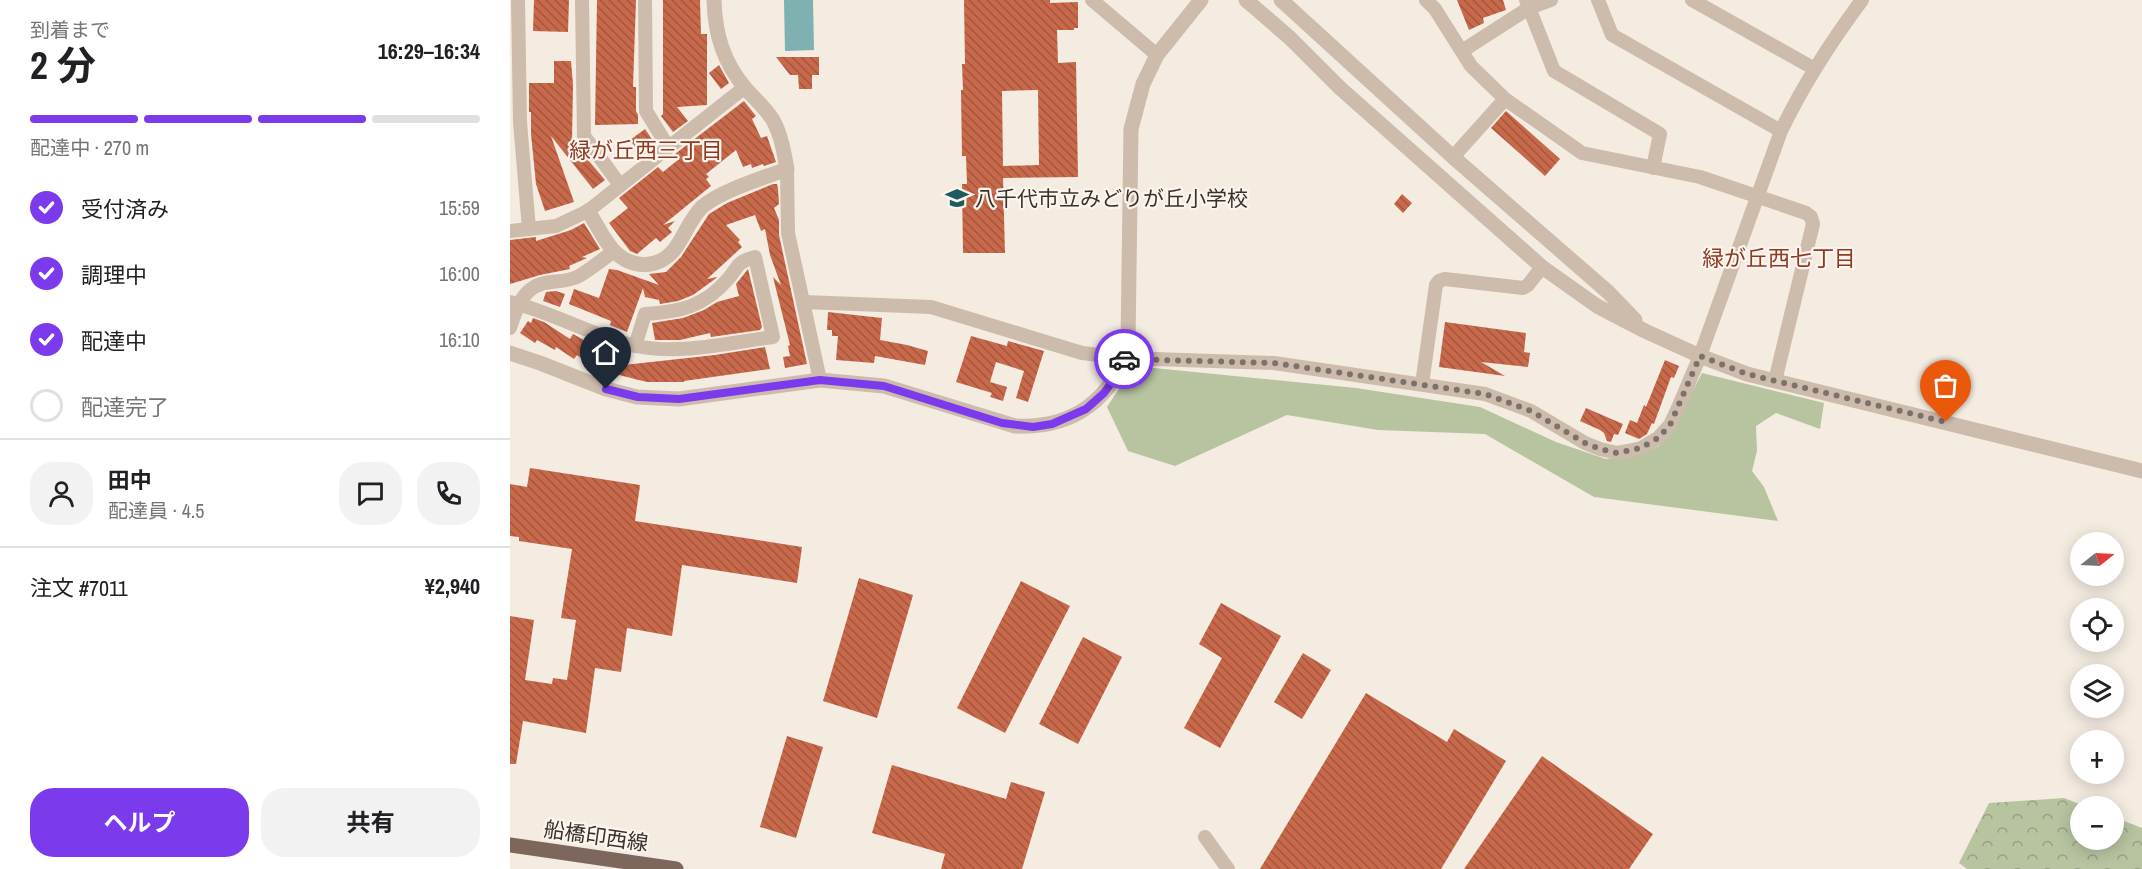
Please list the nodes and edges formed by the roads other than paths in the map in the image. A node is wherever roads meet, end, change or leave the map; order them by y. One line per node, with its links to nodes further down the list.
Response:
1 (518, 0): 28 (street)
2 (582, 0): 25 (street)
3 (645, 0): 21 (street)
4 (714, 0): 18 (street)
5 (1092, 0): 16 (street)
6 (1201, 0): 16 (street)
7 (1246, 0): 31 (street)
8 (1281, 0): 22 (street)
9 (1426, 0): 15 (street)
10 (1551, 0): 14 (street)
11 (1598, 0): 20 (street)
12 (1692, 0): 17 (street)
13 (1862, 0): 17 (street)
14 (1527, 4): 15 (street); 23 (street)
15 (1462, 51): 19 (street)
16 (1157, 55): 39 (street)
17 (1814, 68): 20 (street)
18 (745, 87): 21 (street); 24 (street)
19 (1506, 99): 22 (street); 23 (street)
20 (1781, 131): 26 (street)
21 (668, 147): 25 (street)
22 (1453, 157): 35 (street)
23 (1653, 168): 26 (street)
24 (787, 169): 30 (street); 32 (street)
25 (620, 185): 27 (street)
26 (1756, 196): 38 (street); 41 (street)
27 (588, 211): 28 (street); 30 (street)
28 (529, 229): 29 (street)
29 (510, 231)
30 (614, 251): 33 (street)
31 (1542, 267): 35 (street); 42 (street)
32 (804, 302): 39 (street); 40 (street)
33 (514, 303): 34 (street); 36 (street)
34 (510, 328)
35 (1645, 331): 38 (street)
36 (635, 345): 36 (street)
37 (510, 353): 40 (street)
38 (1700, 356): 41 (street); 42 (street)
39 (1124, 358): 40 (street); 42 (street)
40 (820, 380)
41 (1775, 381): 43 (street)
42 (1422, 384)
43 (2142, 471)
44 (1206, 837): 47 (street)
45 (510, 845): 46 (main road, 船橋印西線)
46 (676, 869)
47 (1228, 869)

